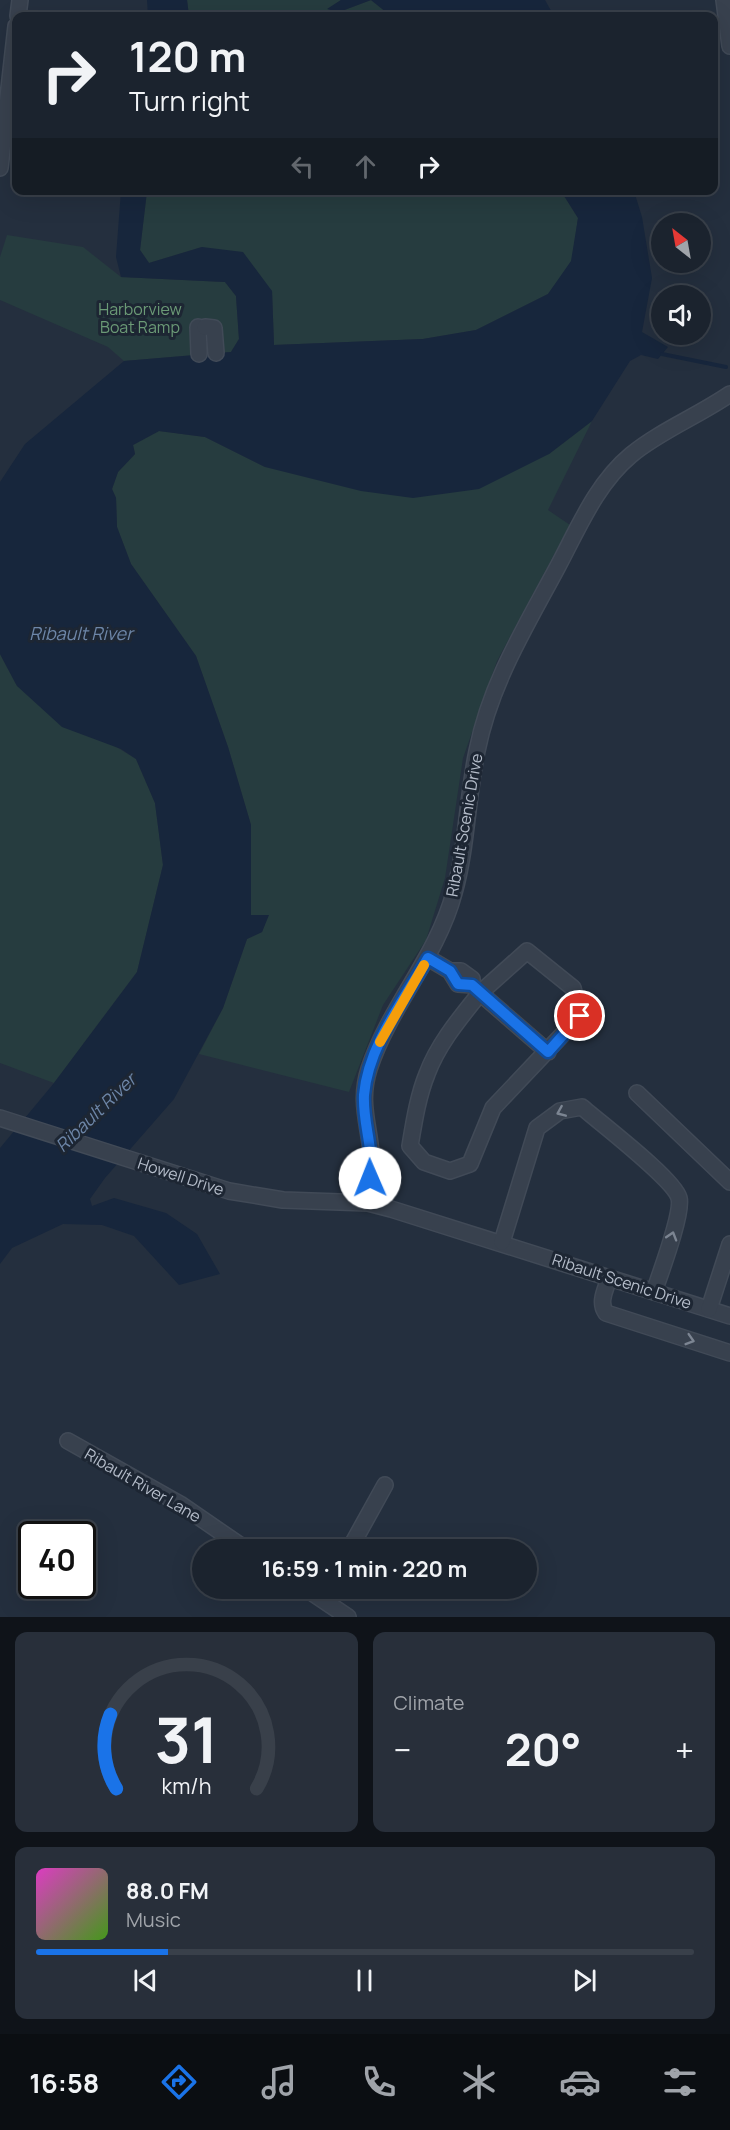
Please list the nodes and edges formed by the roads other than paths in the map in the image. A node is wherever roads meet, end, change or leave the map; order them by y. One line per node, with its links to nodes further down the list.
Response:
1 (724, 0): 2 (street)
2 (730, 46)
3 (12, 62): 4 (street)
4 (0, 168)
5 (216, 353): 6 (street)
6 (199, 354)
7 (730, 394): 8 (street, Ribault Scenic Drive)
8 (428, 958): 9 (street); 14 (street, Ribault Scenic Drive)
9 (476, 989): 10 (street); 10 (street); 10 (street)
10 (548, 1052)
11 (637, 1093): 13 (street)
12 (0, 1118): 14 (street, Howell Drive)
13 (730, 1182)
14 (368, 1203): 15 (street, Ribault Scenic Drive)
15 (502, 1242): 17 (street, Ribault Scenic Drive); 18 (street, one-way to 15)
16 (730, 1244): 19 (street)
17 (609, 1278): 18 (street, Ribault Scenic Drive); 21 (street, one-way to 21)
18 (654, 1292): 19 (street, Ribault Scenic Drive)
19 (709, 1309): 20 (street, Ribault Scenic Drive)
20 (730, 1316)
21 (730, 1353)
22 (68, 1441): 24 (street, Ribault River Lane)
23 (385, 1485): 25 (street)
24 (231, 1539)
25 (355, 1539)
26 (329, 1599): 27 (street)
27 (348, 1617)

